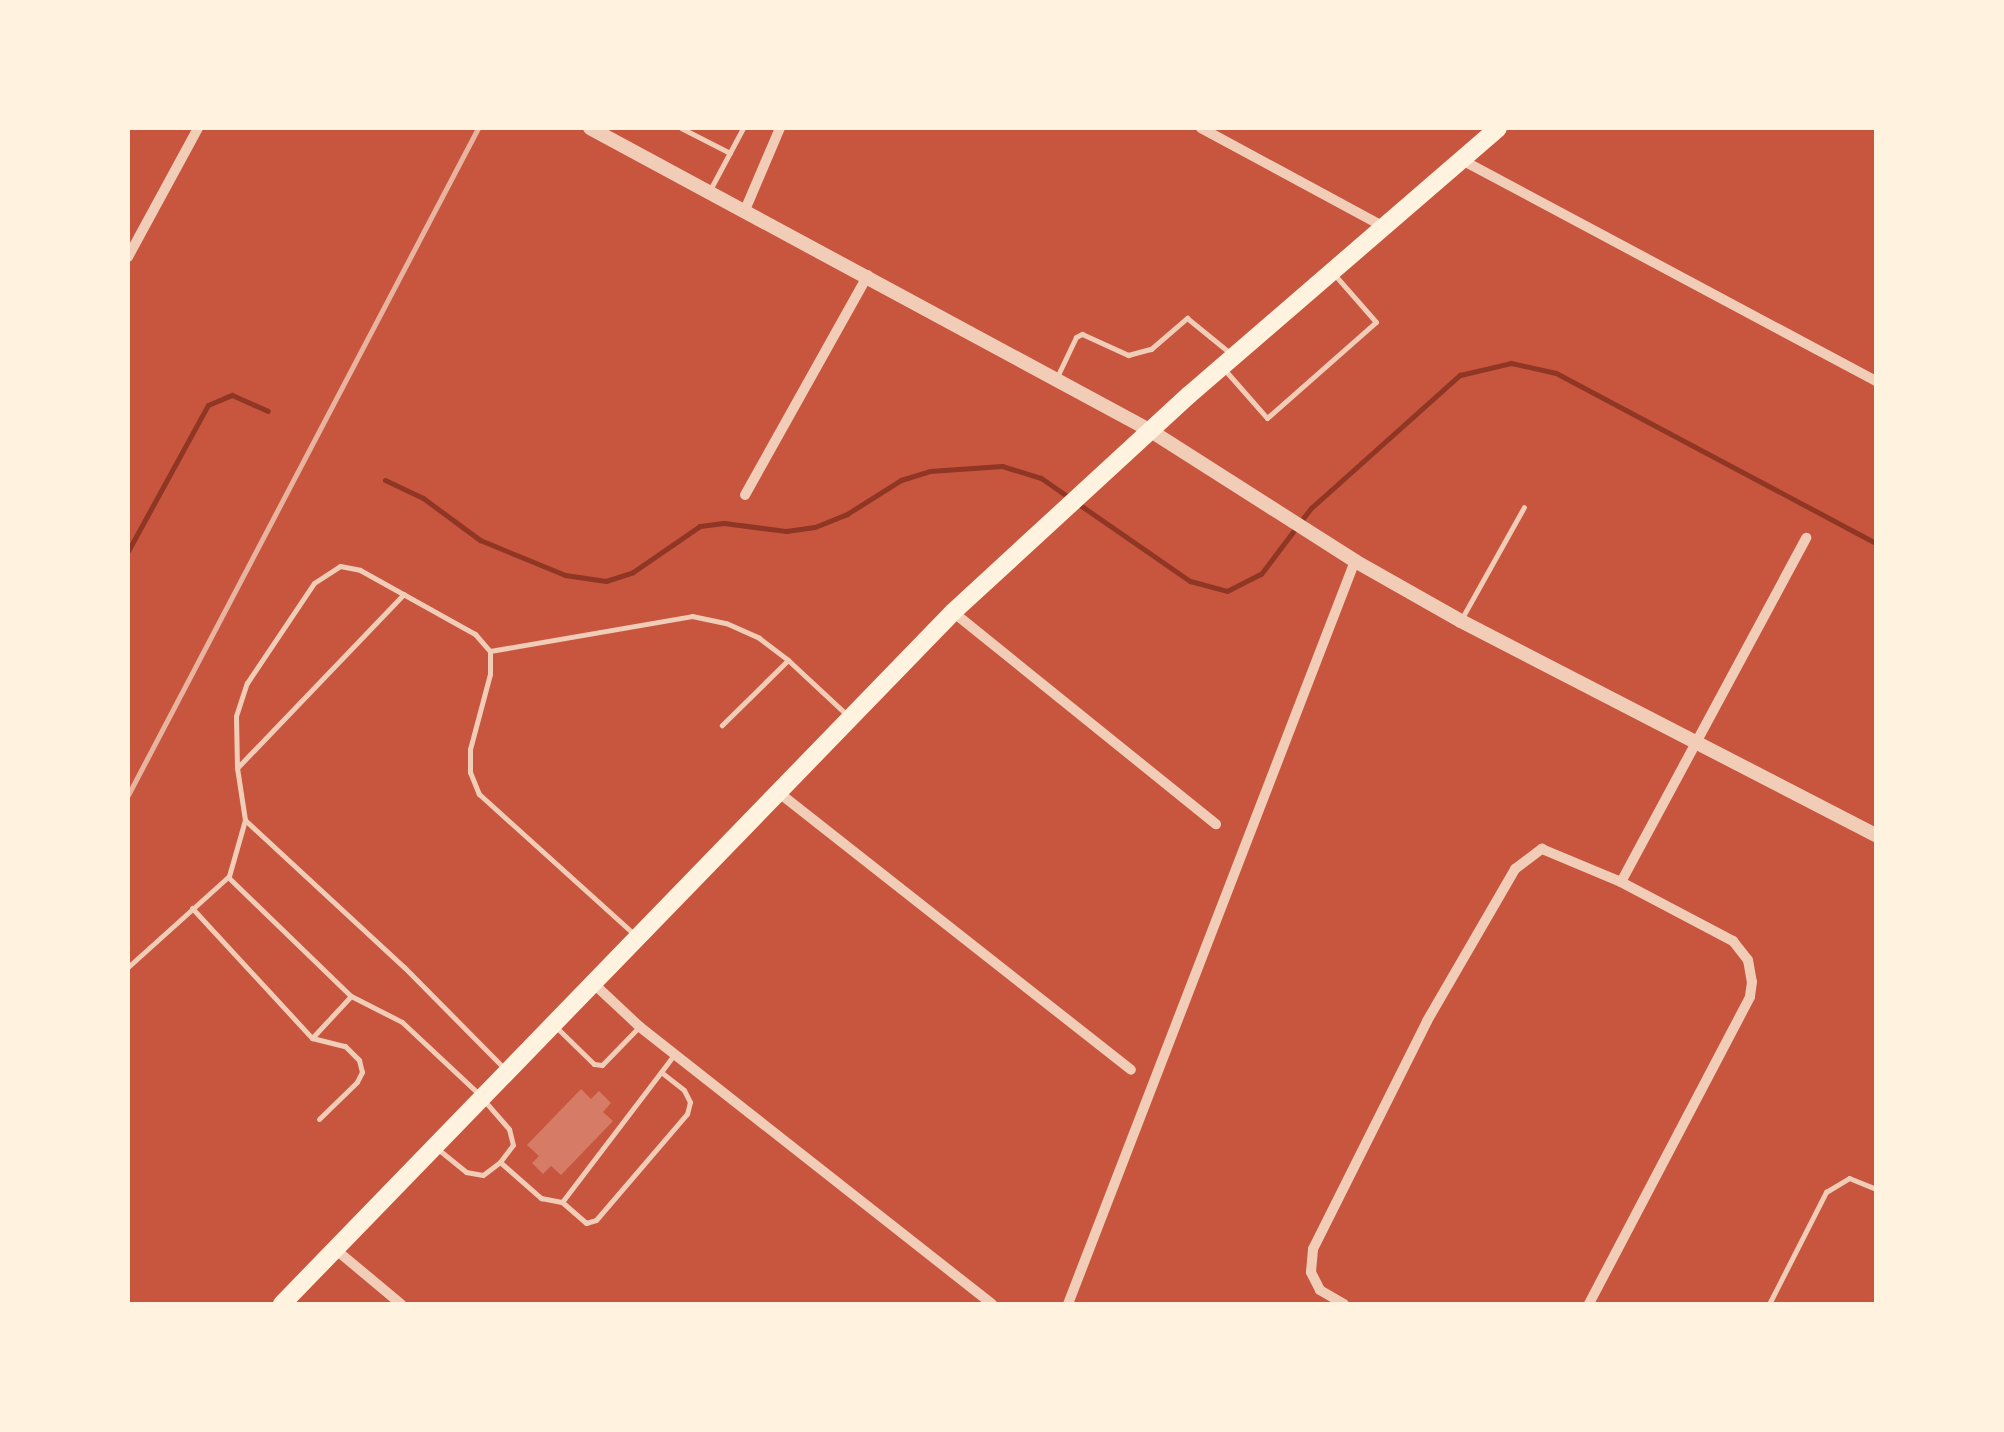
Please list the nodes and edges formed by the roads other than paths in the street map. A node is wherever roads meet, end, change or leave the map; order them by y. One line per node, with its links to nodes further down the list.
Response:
1 (198, 128): 13 (street)
2 (590, 128): 10 (street)
3 (681, 128): 8 (lane)
4 (743, 128): 8 (lane)
5 (780, 128): 11 (street)
6 (1200, 128): 12 (street)
7 (1498, 128): 9 (main road)
8 (730, 153): 10 (lane)
9 (1462, 160): 12 (main road); 18 (street)
10 (710, 191): 11 (street)
11 (744, 210): 15 (street)
12 (1385, 227): 14 (main road)
13 (128, 257)
14 (1332, 272): 16 (main road); 16 (lane)
15 (868, 275): 17 (street); 20 (street)
16 (1228, 362): 17 (lane); 19 (main road)
17 (1055, 379): 19 (street)
18 (1876, 381)
19 (1152, 431): 23 (street); 25 (main road)
20 (746, 495)
21 (1524, 507): 26 (lane)
22 (1806, 538): 31 (street)
23 (1355, 560): 26 (street); 61 (street)
24 (404, 594): 27 (lane); 32 (lane); 32 (lane)
25 (953, 612): 29 (main road); 35 (street)
26 (1461, 621): 31 (street)
27 (490, 651): 28 (lane); 40 (lane)
28 (788, 660): 29 (lane); 30 (lane)
29 (850, 718): 33 (main road)
30 (722, 725)
31 (1696, 739): 36 (street); 38 (street)
32 (237, 768): 34 (lane)
33 (778, 792): 40 (main road); 48 (street)
34 (245, 820): 37 (lane); 49 (lane)
35 (1216, 824)
36 (1876, 836)
37 (228, 877): 39 (lane); 43 (lane)
38 (1621, 882): 62 (street); 63 (street)
39 (192, 908): 41 (lane); 46 (lane)
40 (638, 937): 42 (main road)
41 (128, 967)
42 (593, 983): 44 (main road); 45 (street)
43 (351, 996): 46 (lane); 51 (lane)
44 (553, 1024): 45 (lane); 49 (main road)
45 (640, 1027): 47 (street)
46 (312, 1038): 52 (lane)
47 (675, 1054): 50 (lane); 60 (street)
48 (1131, 1070)
49 (508, 1072): 51 (main road)
50 (661, 1072): 56 (lane); 56 (lane)
51 (482, 1097): 53 (main road); 54 (lane)
52 (319, 1119)
53 (434, 1146): 54 (lane); 57 (main road)
54 (500, 1162): 56 (lane)
55 (1876, 1189): 64 (lane)
56 (562, 1202)
57 (336, 1249): 58 (main road); 59 (street)
58 (282, 1304)
59 (401, 1304)
60 (992, 1304)
61 (1068, 1304)
62 (1344, 1304)
63 (1588, 1304)
64 (1769, 1304)

